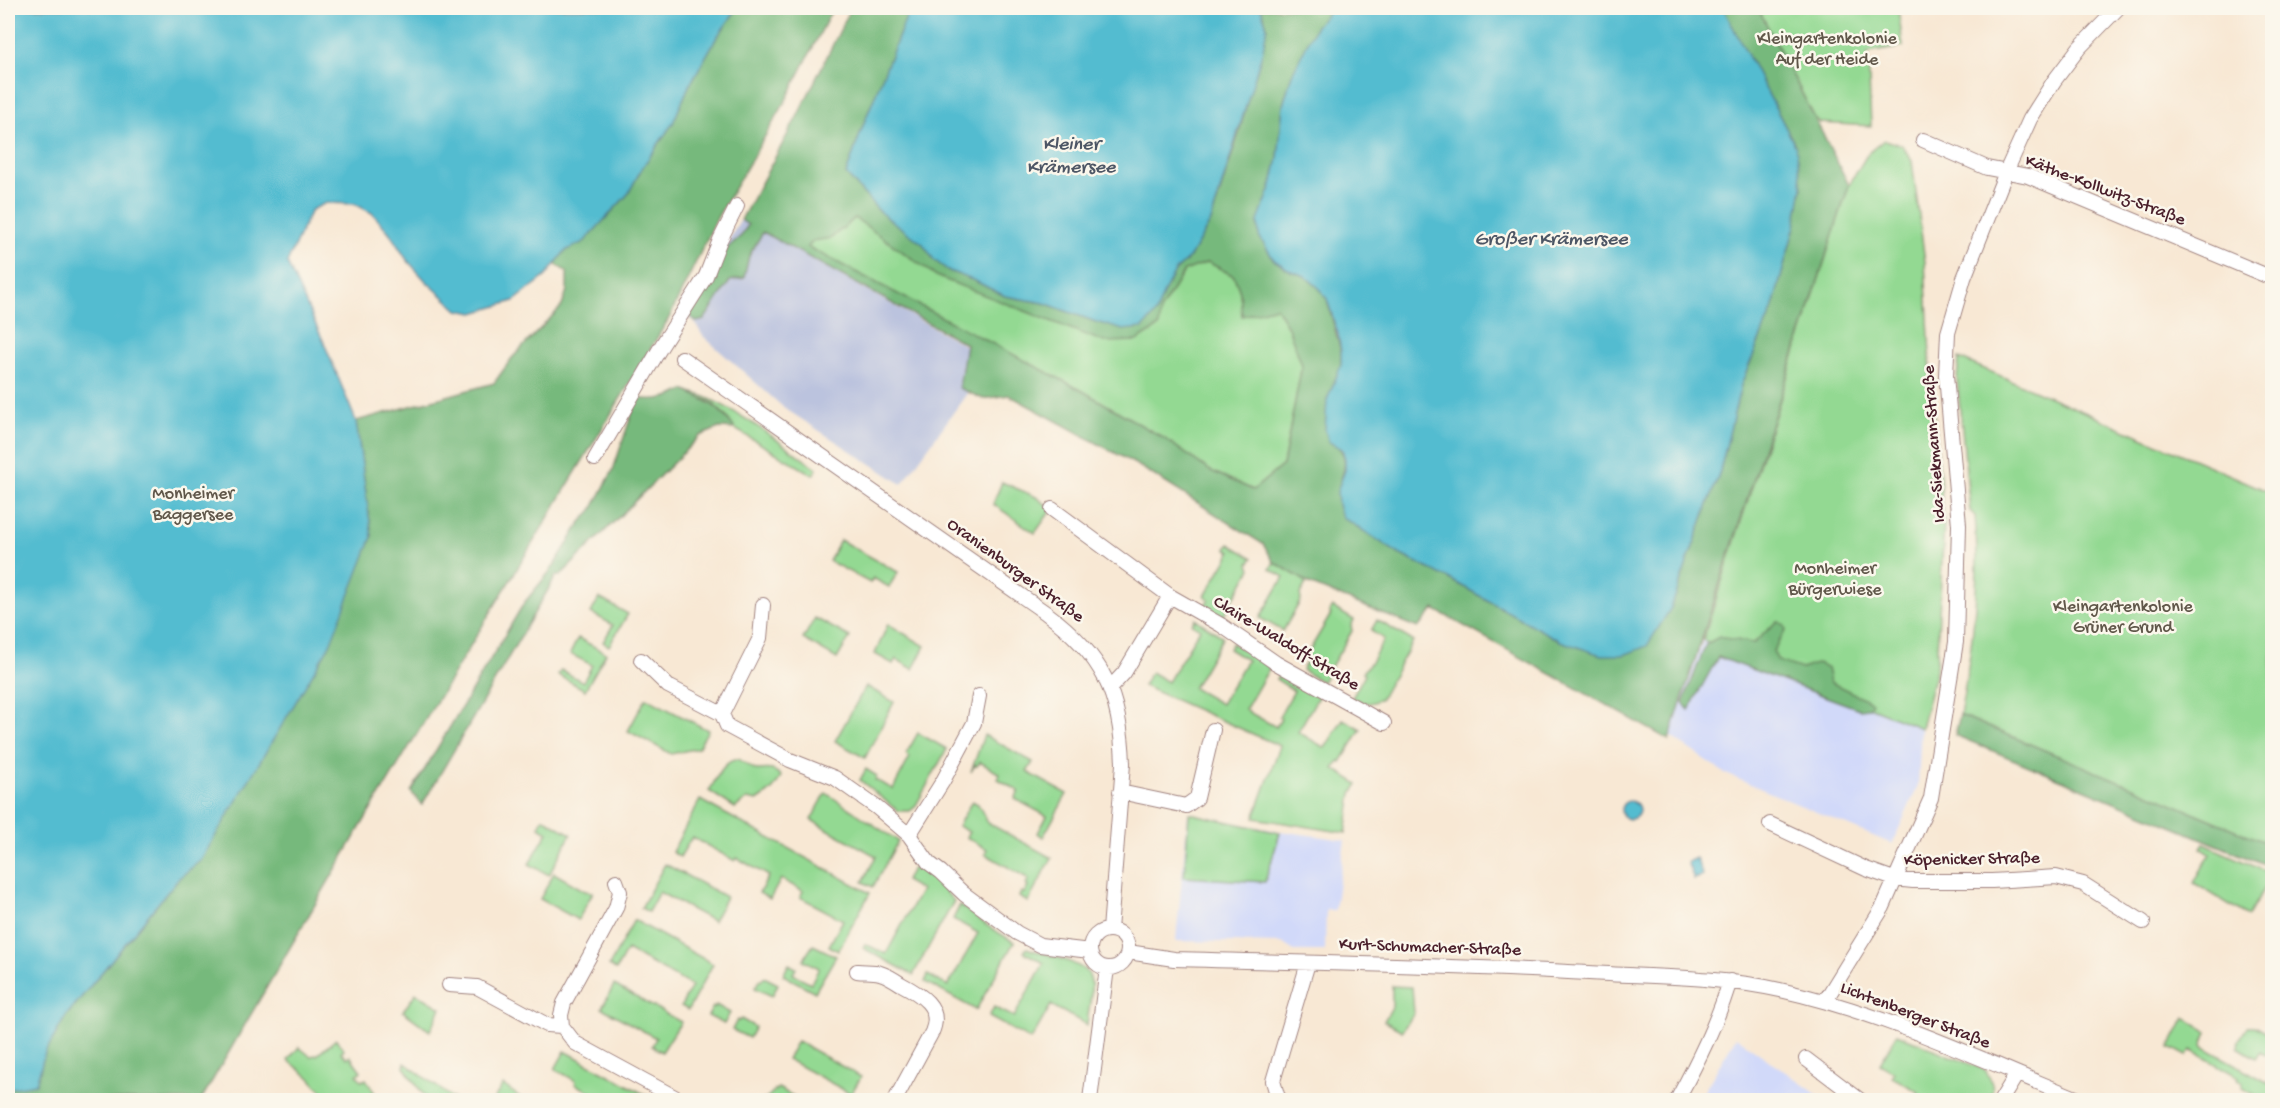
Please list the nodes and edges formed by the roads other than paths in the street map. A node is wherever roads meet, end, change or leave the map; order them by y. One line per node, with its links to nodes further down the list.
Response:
1 (2118, 8): 3 (street, Ida-Siekmann-Straße)
2 (1923, 140): 3 (street, Käthe-Kollwitz-Straße)
3 (2006, 172): 5 (street, Käthe-Kollwitz-Straße); 20 (street, Ida-Siekmann-Straße)
4 (737, 206): 7 (street)
5 (2272, 278)
6 (682, 358): 12 (street, Oranienburger Straße)
7 (595, 459)
8 (1052, 509): 9 (street, Claire-Waldoff-Straße)
9 (1170, 596): 12 (street); 15 (street, Claire-Waldoff-Straße)
10 (763, 605): 14 (street)
11 (641, 660): 14 (street)
12 (1110, 688): 17 (street, Oranienburger Straße)
13 (979, 696): 19 (street)
14 (722, 714): 19 (street)
15 (1384, 723)
16 (1213, 730): 17 (street)
17 (1120, 792): 23 (street, Oranienburger Straße)
18 (1770, 824): 20 (street)
19 (909, 835): 24 (street)
20 (1894, 879): 22 (street, Köpenicker Straße); 31 (street, Köpenicker Straße)
21 (616, 881): 32 (street)
22 (2143, 922)
23 (1110, 930): 24 (street); 25 (street)
24 (1090, 951): 27 (street)
25 (1128, 952): 26 (street, Kurt-Schumacher-Straße); 27 (street)
26 (1308, 963): 29 (street, Kurt-Schumacher-Straße); 35 (street)
27 (1107, 968): 38 (street)
28 (857, 971): 37 (street)
29 (1730, 981): 31 (street, Lichtenberger Straße); 39 (street)
30 (449, 985): 32 (street)
31 (1825, 1001): 34 (street, Lichtenberger Straße)
32 (562, 1026): 36 (street)
33 (1806, 1059): 40 (street)
34 (2016, 1074): 41 (street); 42 (street, Lichtenberger Straße)
35 (1278, 1100)
36 (680, 1101)
37 (895, 1101)
38 (1090, 1101)
39 (1677, 1101)
40 (1860, 1101)
41 (2001, 1101)
42 (2081, 1101)

